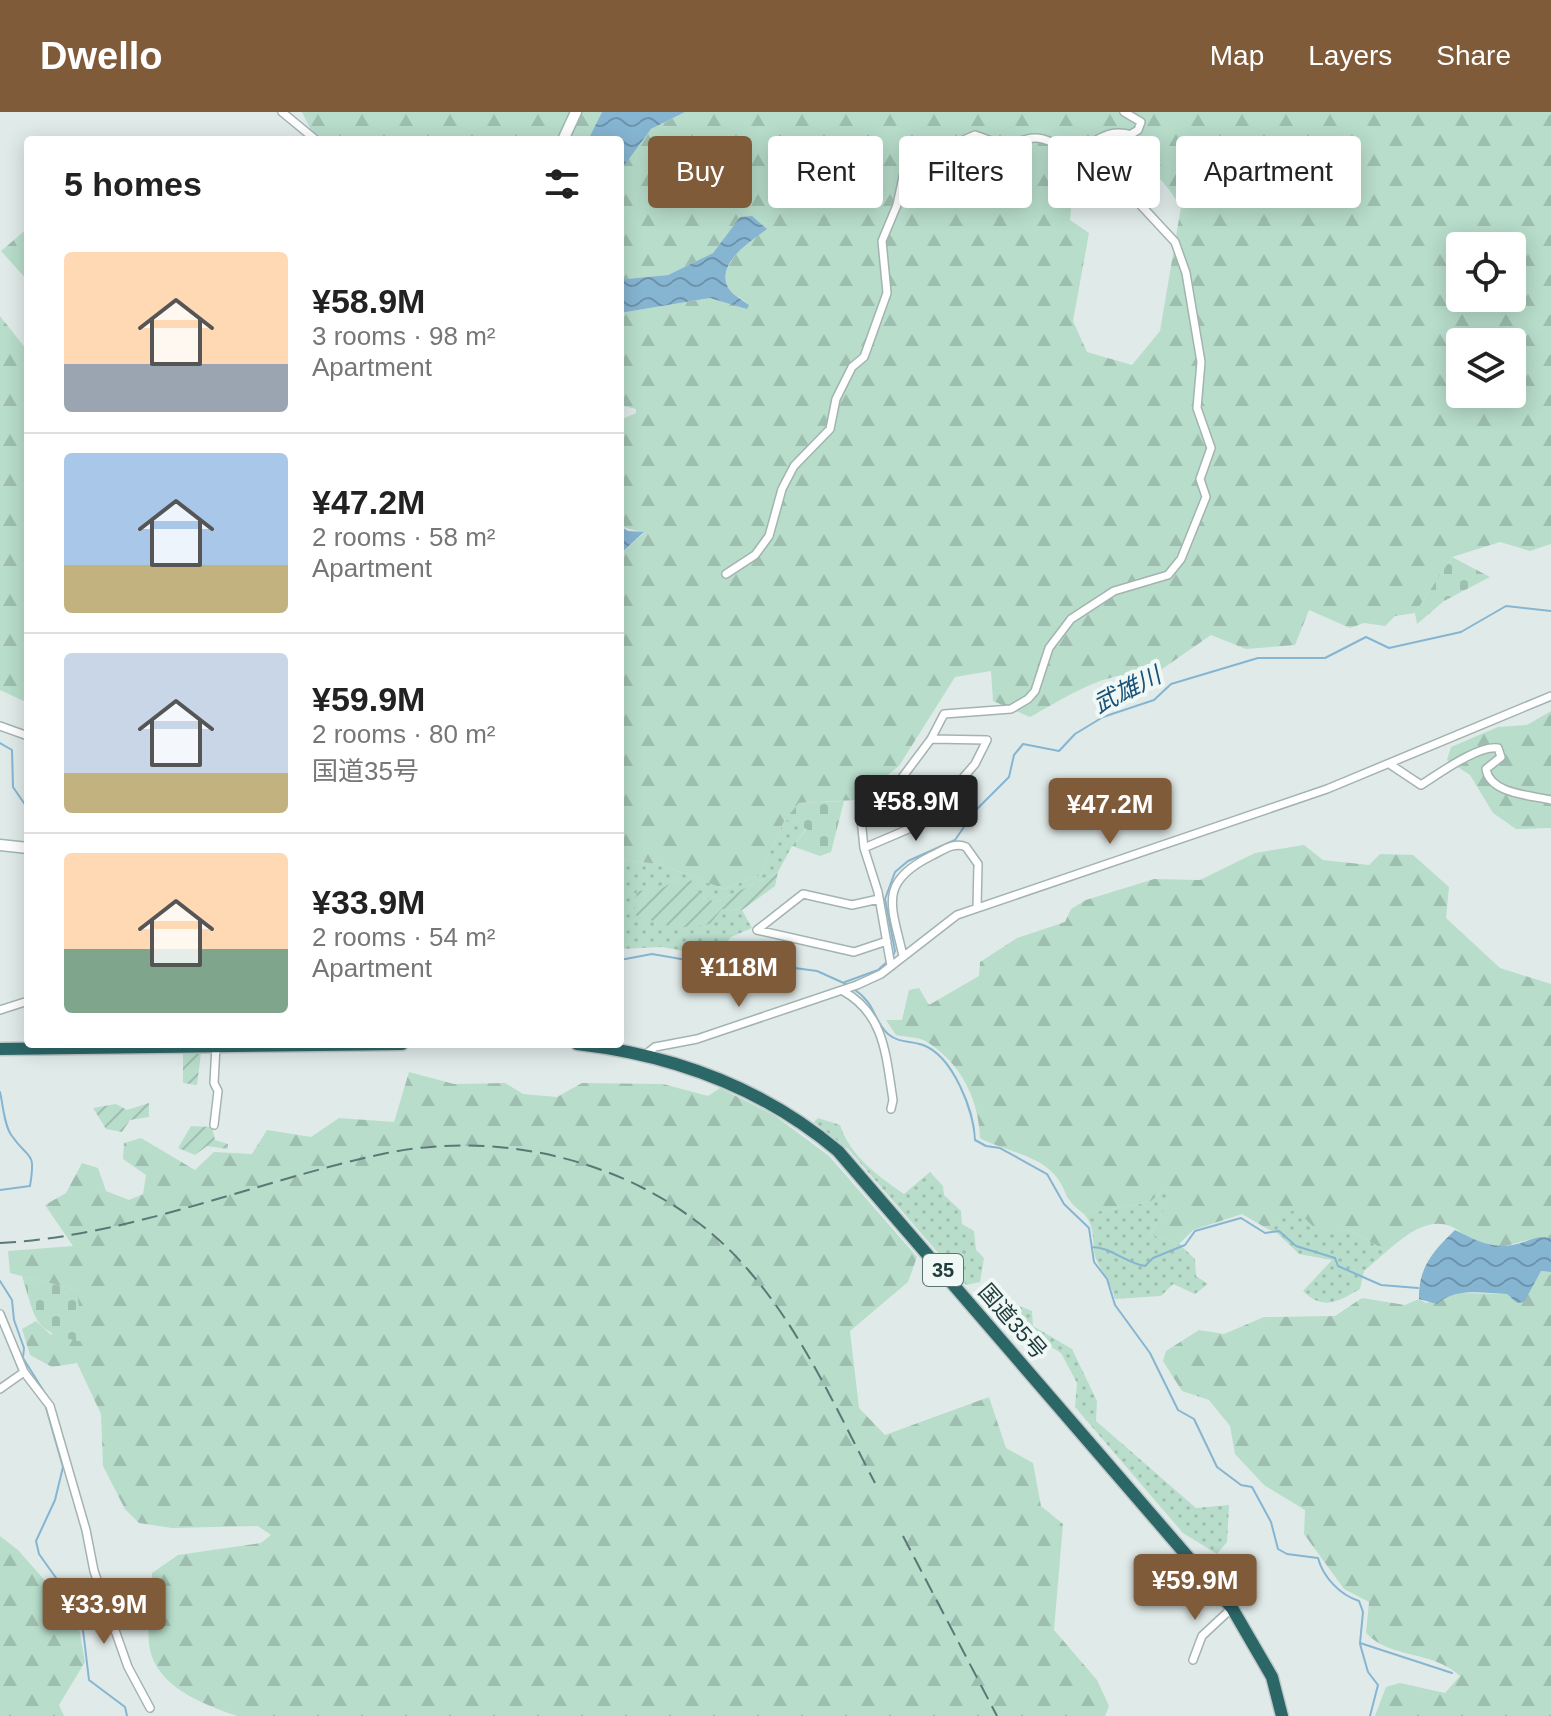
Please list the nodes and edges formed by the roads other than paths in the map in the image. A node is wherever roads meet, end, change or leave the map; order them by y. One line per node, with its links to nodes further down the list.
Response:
1 (282, 112): 5 (street)
2 (576, 112): 6 (street)
3 (1124, 112): 4 (street)
4 (1132, 135): 7 (street); 11 (street)
5 (311, 136)
6 (565, 136)
7 (726, 574)
8 (1551, 696): 12 (street)
9 (0, 726): 10 (street)
10 (24, 735)
11 (931, 739): 16 (street); 16 (street)
12 (1391, 765): 13 (street); 18 (street)
13 (1551, 800)
14 (0, 845): 15 (street)
15 (24, 848)
16 (864, 848): 17 (street)
17 (879, 899): 19 (street); 19 (street)
18 (977, 908): 20 (street); 20 (street)
19 (887, 941): 21 (street)
20 (903, 956): 21 (street)
21 (891, 966): 22 (street)
22 (845, 990): 29 (street); 30 (street)
23 (24, 1002): 24 (street)
24 (0, 1010)
25 (72, 1048): 28 (highway)
26 (216, 1048): 31 (street)
27 (602, 1048): 29 (highway, 国道35号 / 35)
28 (0, 1049)
29 (645, 1055): 35 (highway, 国道35号 / 35)
30 (891, 1109)
31 (214, 1125)
32 (0, 1314): 33 (street)
33 (24, 1372): 34 (street); 37 (street)
34 (0, 1389)
35 (1232, 1608): 36 (street); 38 (highway, 国道35号 / 35)
36 (1193, 1660)
37 (150, 1708)
38 (1282, 1716)

